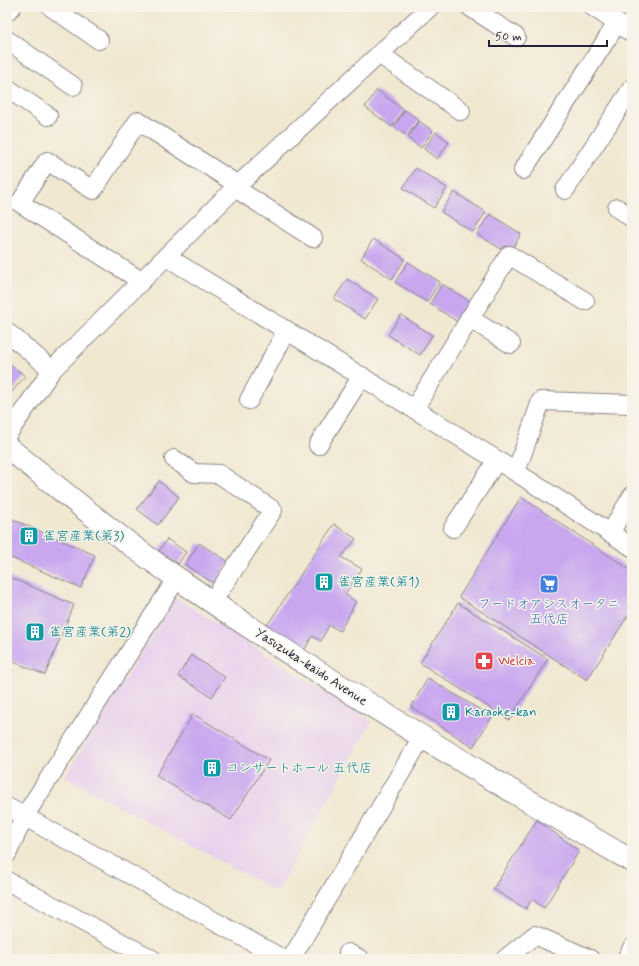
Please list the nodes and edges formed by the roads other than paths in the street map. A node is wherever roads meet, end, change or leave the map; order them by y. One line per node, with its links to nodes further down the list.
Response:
1 (12, 7): 5 (street)
2 (51, 7): 9 (street)
3 (430, 7): 10 (street)
4 (470, 7): 7 (street)
5 (7, 12)
6 (613, 17): 16 (street)
7 (516, 37)
8 (7, 40): 11 (street)
9 (100, 40)
10 (379, 54): 14 (street); 17 (street)
11 (73, 86)
12 (7, 88): 15 (street)
13 (632, 88): 18 (street)
14 (462, 110)
15 (48, 116)
16 (522, 170)
17 (237, 187): 19 (street); 20 (street); 21 (street)
18 (565, 190)
19 (313, 238)
20 (167, 257): 21 (street); 24 (street)
21 (140, 281): 27 (street)
22 (585, 301): 23 (street)
23 (470, 318): 26 (street); 31 (street)
24 (287, 330): 28 (street); 29 (street)
25 (7, 332): 27 (street)
26 (511, 344)
27 (52, 370): 32 (street)
28 (362, 376): 31 (street); 33 (street)
29 (248, 400)
30 (632, 404): 37 (street)
31 (414, 409): 36 (street)
32 (7, 435)
33 (318, 445)
34 (7, 447): 42 (main road, Yasuzuka-kaido Avenue)
35 (174, 459): 43 (street)
36 (497, 460): 37 (street); 39 (street)
37 (516, 472): 40 (street)
38 (632, 496): 40 (street)
39 (453, 528)
40 (610, 532): 41 (street)
41 (632, 547)
42 (177, 578): 43 (main road, Yasuzuka-kaido Avenue); 46 (street)
43 (212, 602): 44 (main road, Yasuzuka-kaido Avenue)
44 (422, 737): 48 (main road, Yasuzuka-kaido Avenue); 53 (street)
45 (7, 807): 46 (street)
46 (24, 817): 47 (street); 52 (street)
47 (7, 854)
48 (632, 861)
49 (7, 880): 51 (street)
50 (632, 948): 56 (street)
51 (152, 959)
52 (283, 959)
53 (291, 959)
54 (504, 959): 55 (street)
55 (590, 959)
56 (626, 959)

